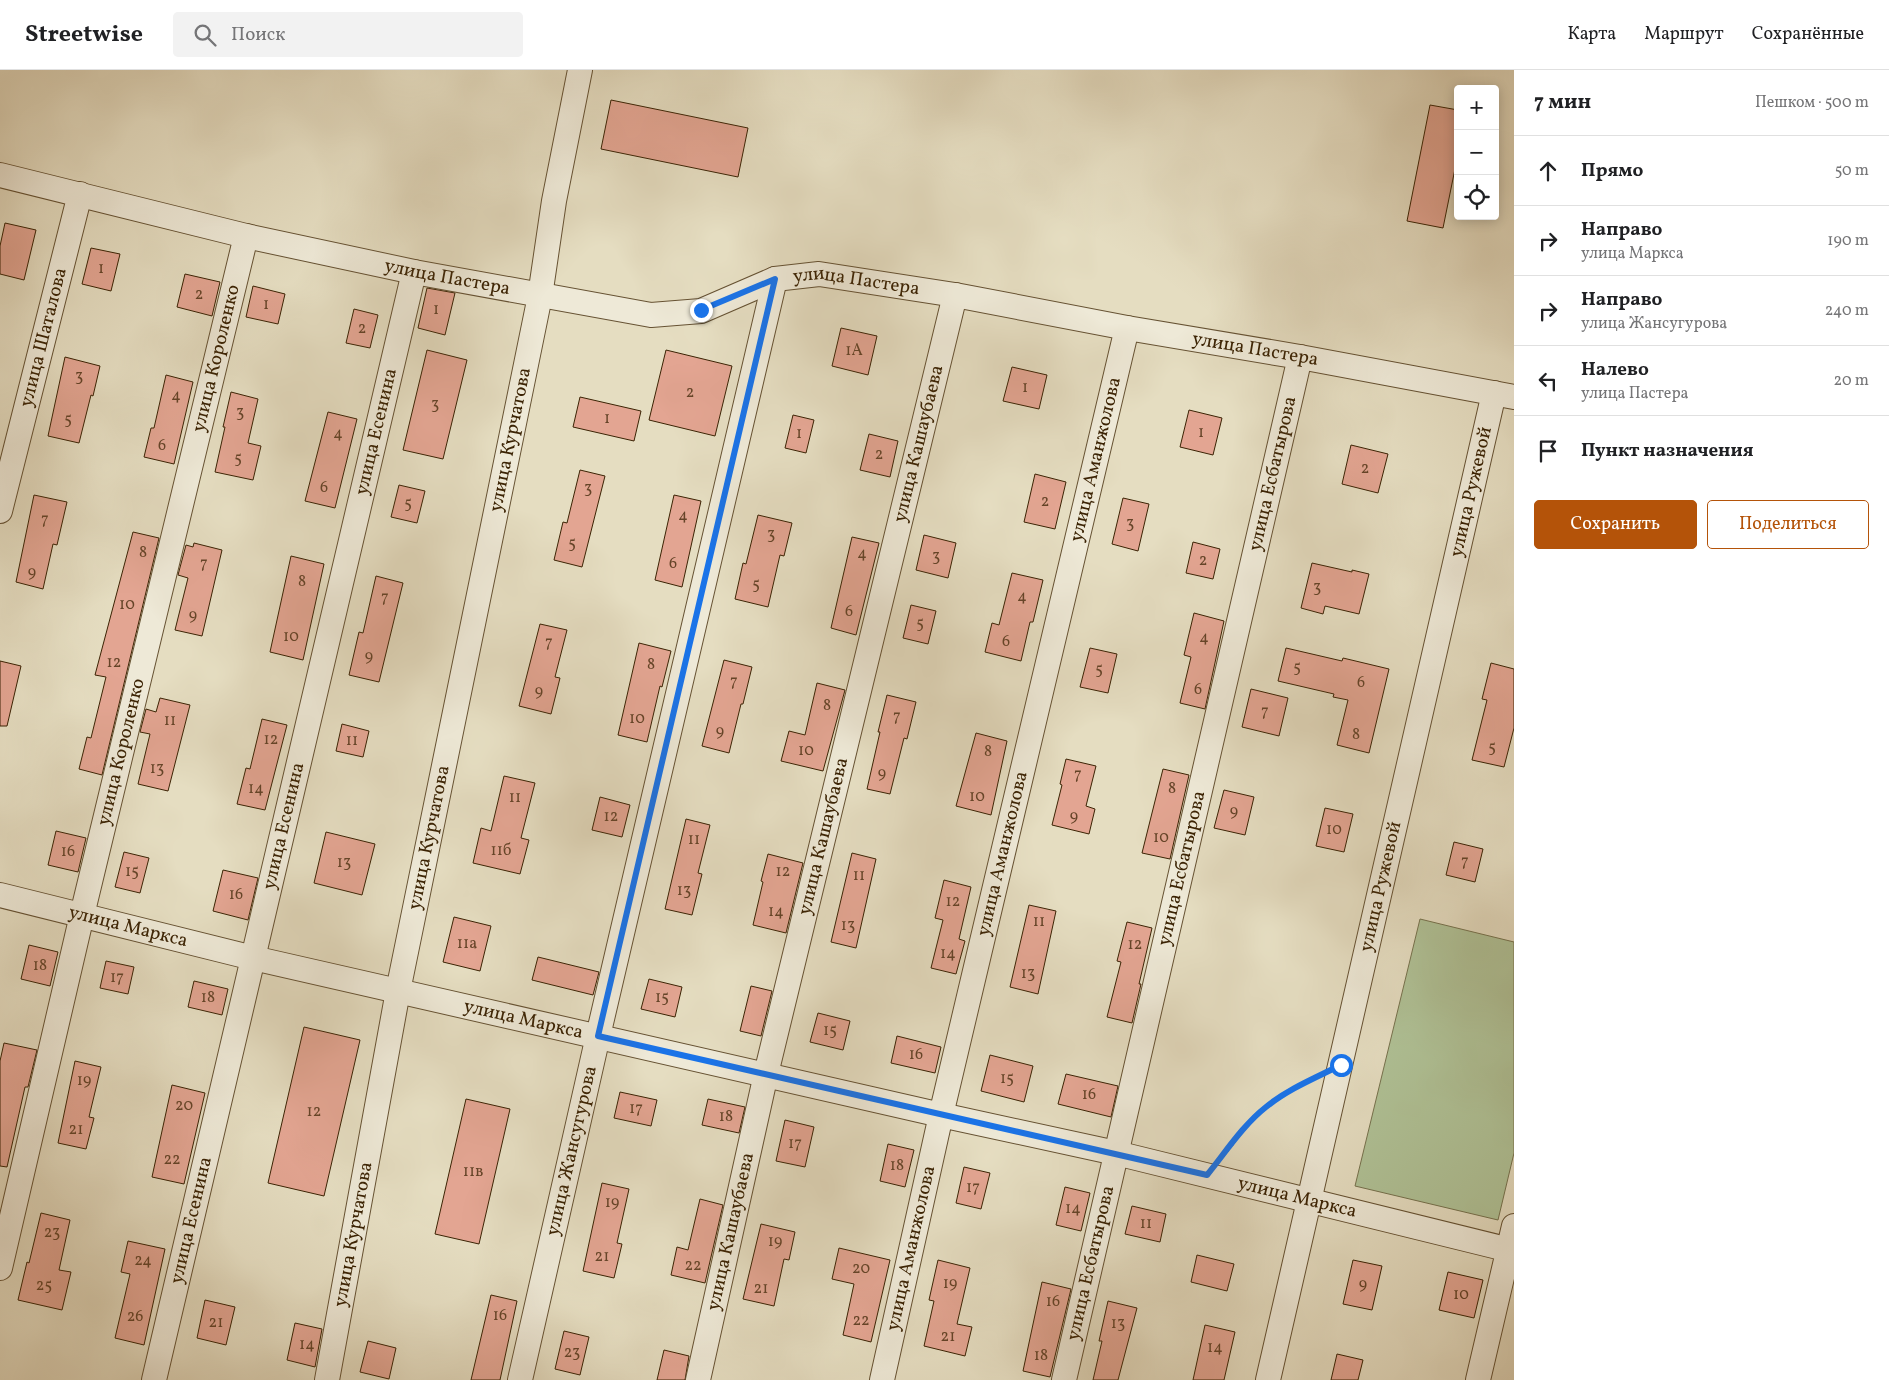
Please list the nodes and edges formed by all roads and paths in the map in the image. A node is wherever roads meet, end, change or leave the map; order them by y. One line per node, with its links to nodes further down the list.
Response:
1 (580, 70): 8 (street, улица Курчатова)
2 (0, 175): 3 (street, улица Пастера)
3 (80, 194): 4 (street, улица Пастера); 12 (street, улица Шаталова)
4 (246, 236): 5 (street, улица Пастера); 14 (street, улица Короленко)
5 (414, 272): 8 (street, улица Пастера); 15 (street, улица Есенина)
6 (775, 279): 7 (street, улица Пастера); 8 (street, улица Пастера); 17 (street, улица Жансугурова)
7 (955, 295): 9 (street, улица Пастера); 19 (street, улица Кашаубаева)
8 (540, 296): 16 (street, улица Курчатова)
9 (1127, 328): 10 (street, улица Пастера); 20 (street, улица Аманжолова)
10 (1300, 356): 11 (street, улица Пастера); 21 (street, улица Есбатырова)
11 (1504, 395): 18 (street, улица Ружевой)
12 (0, 511)
13 (0, 895): 14 (street, улица Маркса)
14 (82, 915): 15 (street, улица Маркса); 26 (street, улица Короленко)
15 (253, 958): 16 (street, улица Маркса); 27 (street, улица Есенина)
16 (398, 991): 17 (street, улица Маркса); 28 (street, улица Курчатова)
17 (598, 1036): 19 (street, улица Маркса); 29 (street, улица Жансугурова)
18 (1341, 1065): 22 (path); 23 (street, улица Ружевой)
19 (766, 1074): 20 (street, улица Маркса); 30 (street, улица Кашаубаева)
20 (941, 1115): 21 (street, улица Маркса); 31 (street, улица Аманжолова)
21 (1116, 1153): 22 (street, улица Маркса); 32 (street, улица Есбатырова)
22 (1207, 1175): 23 (street, улица Маркса)
23 (1310, 1200): 25 (street, улица Маркса); 33 (street, улица Ружевой)
24 (1514, 1226): 25 (street)
25 (1511, 1250): 34 (street)
26 (0, 1268)
27 (154, 1380)
28 (327, 1380)
29 (520, 1380)
30 (698, 1380)
31 (882, 1380)
32 (1064, 1380)
33 (1268, 1380)
34 (1478, 1380)

